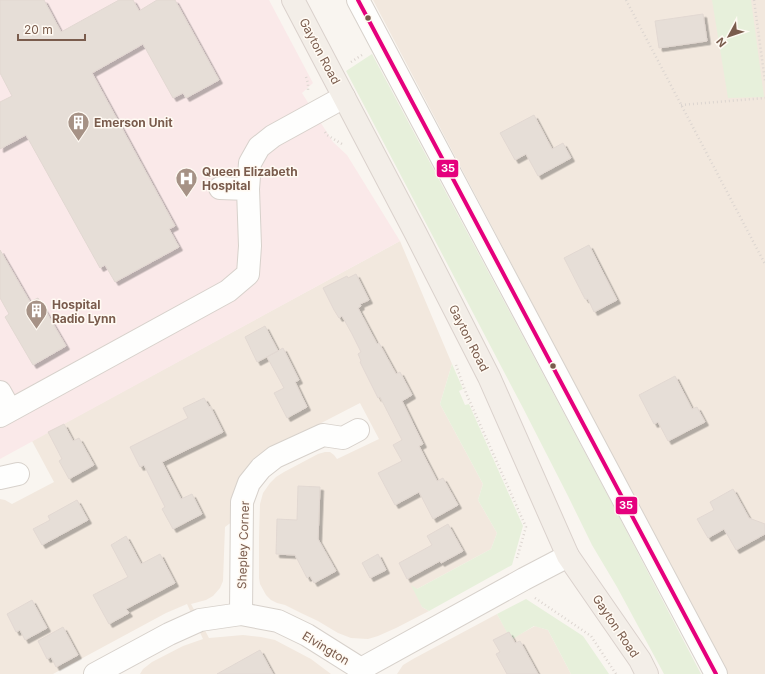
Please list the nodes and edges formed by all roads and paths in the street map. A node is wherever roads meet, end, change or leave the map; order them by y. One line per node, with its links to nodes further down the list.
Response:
1 (293, 0): 6 (main road, Gayton Road)
2 (358, 0): 27 (street)
3 (626, 0): 11 (path)
4 (754, 0): 8 (path)
5 (361, 48): 6 (path)
6 (331, 73): 9 (main road, Gayton Road)
7 (306, 75): 12 (path)
8 (765, 81)
9 (344, 97): 12 (street); 20 (main road, Gayton Road)
10 (765, 98): 11 (path)
11 (681, 105): 16 (path)
12 (315, 112): 13 (path); 15 (street)
13 (345, 146)
14 (220, 188): 15 (street)
15 (248, 189): 18 (street)
16 (765, 264)
17 (456, 364): 21 (path)
18 (4, 406)
19 (358, 430): 22 (street, Shepley Corner)
20 (568, 556): 21 (street, Elvington); 26 (main road, Gayton Road)
21 (524, 579): 23 (street, Elvington); 25 (path)
22 (241, 614): 23 (street, Elvington); 24 (street, Elvington)
23 (362, 671)
24 (100, 673)
25 (616, 674)
26 (647, 674)
27 (716, 674)

